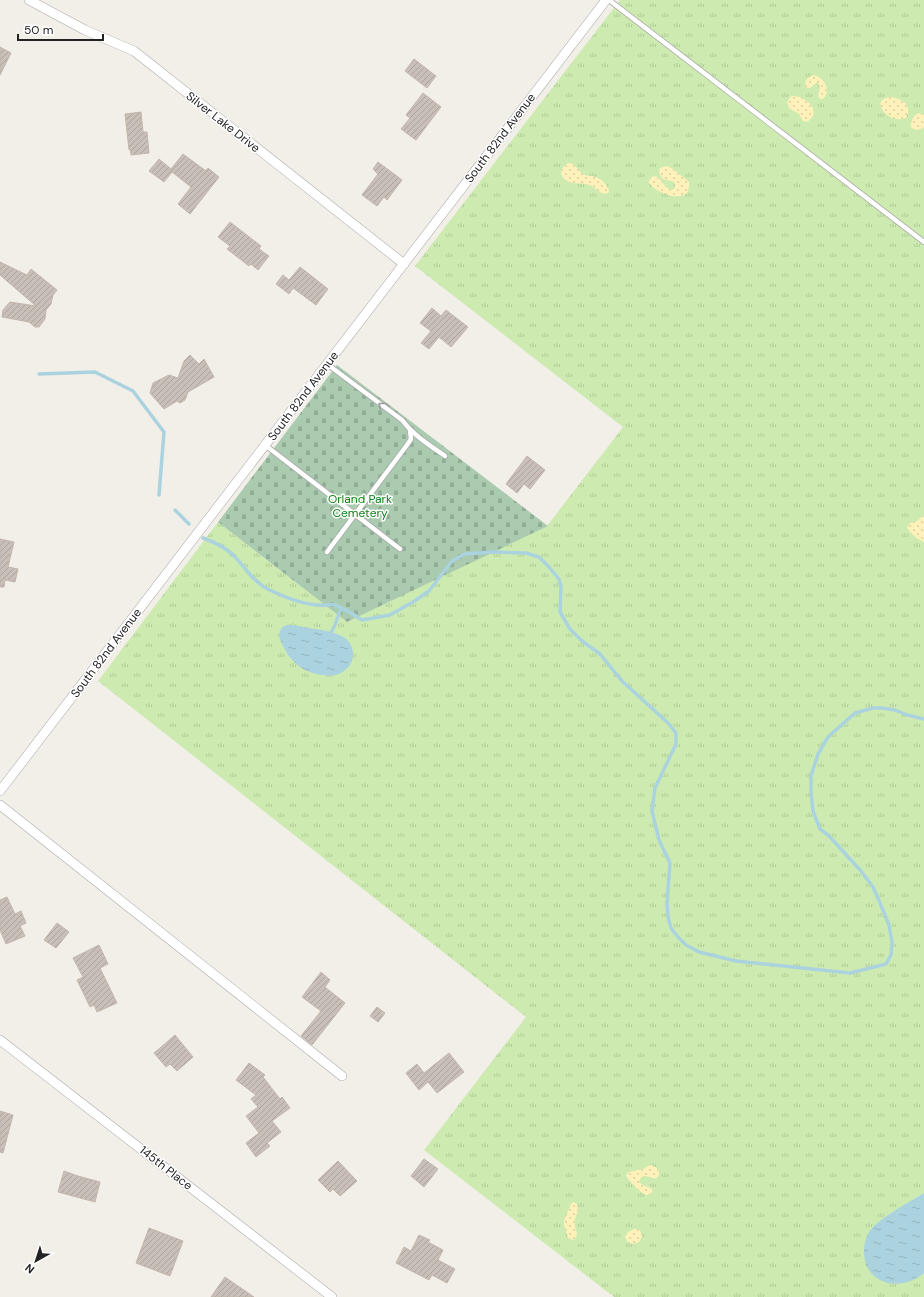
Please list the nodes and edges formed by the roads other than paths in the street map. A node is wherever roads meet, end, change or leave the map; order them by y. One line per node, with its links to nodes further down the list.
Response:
1 (29, 0): 5 (street, Silver Lake Drive)
2 (606, 0): 5 (street, South 82nd Avenue)
3 (609, 0): 4 (lane)
4 (924, 242)
5 (404, 264): 6 (street, South 82nd Avenue)
6 (327, 364): 7 (lane, one-way to 6); 8 (street, South 82nd Avenue)
7 (410, 430): 9 (lane); 10 (lane)
8 (265, 445): 10 (lane); 13 (street, South 82nd Avenue)
9 (445, 456)
10 (355, 514): 11 (lane); 12 (lane)
11 (400, 549)
12 (327, 552)
13 (0, 791)
14 (0, 805): 16 (street)
15 (0, 1040): 17 (street, 145th Place)
16 (342, 1076)
17 (332, 1297)

